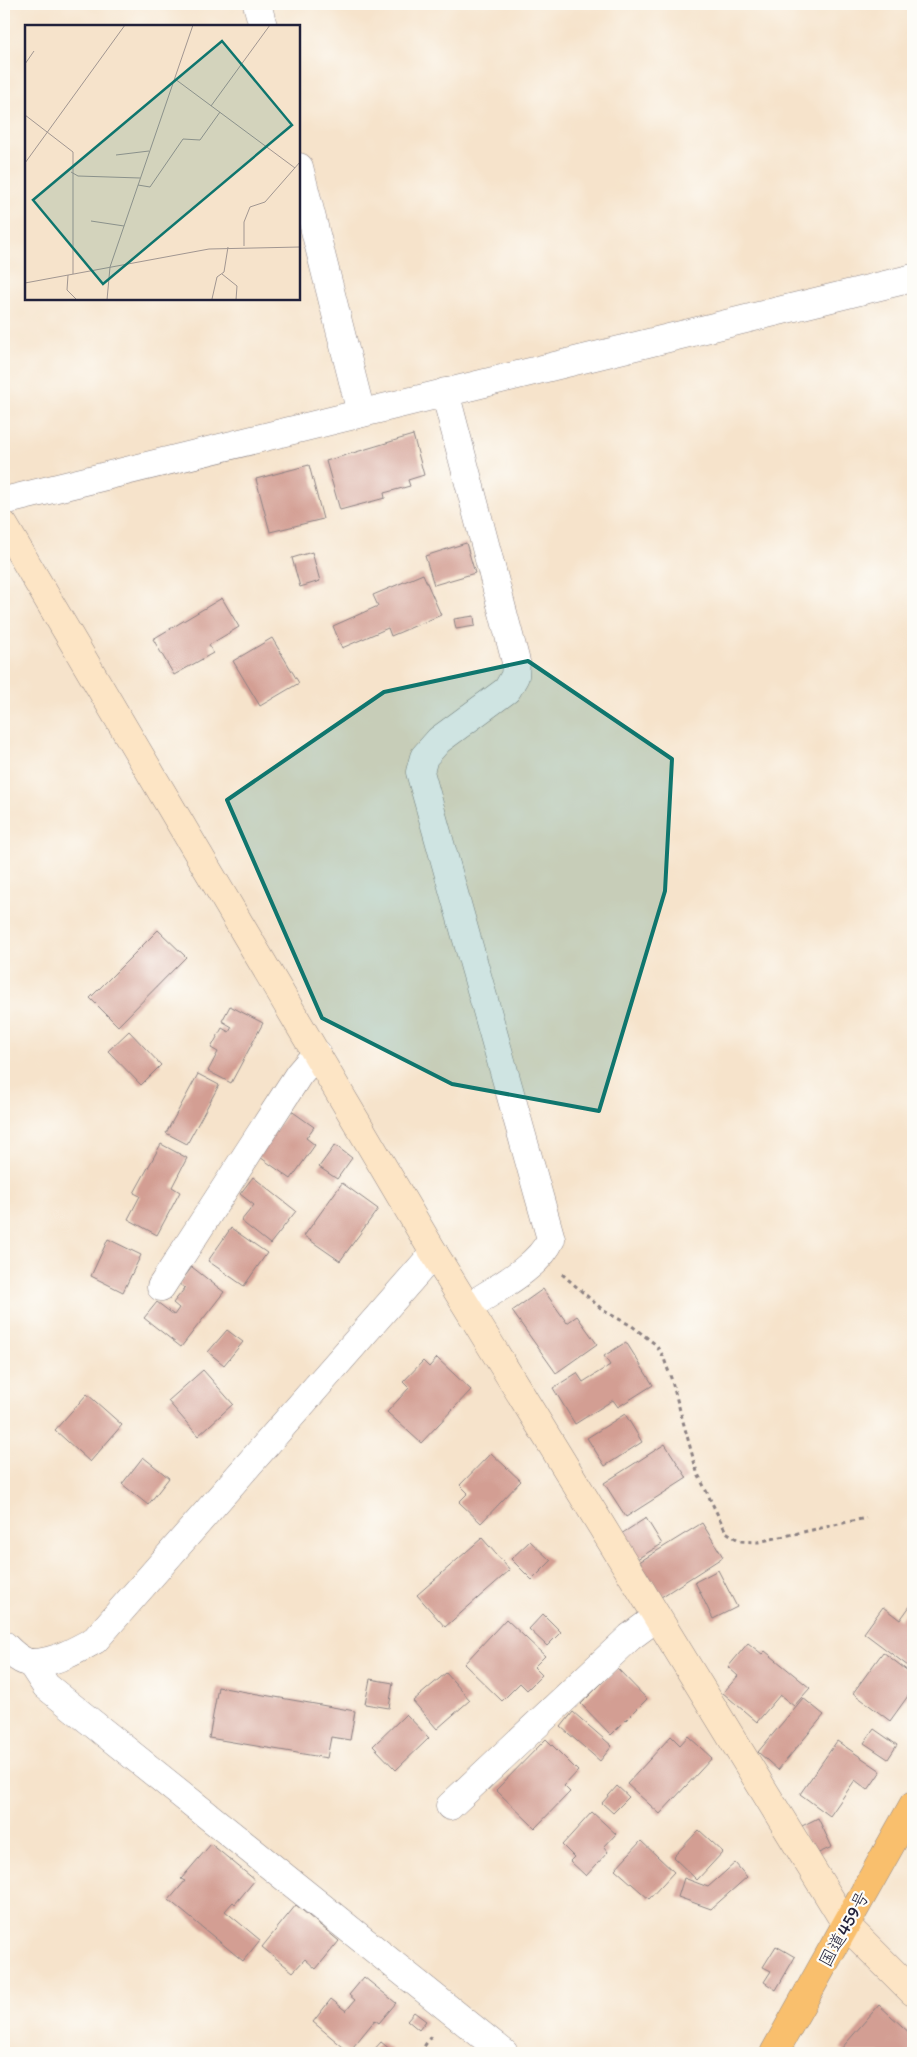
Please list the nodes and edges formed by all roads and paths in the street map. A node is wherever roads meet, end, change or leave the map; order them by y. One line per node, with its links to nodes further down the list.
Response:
1 (257, 4): 2 (street)
2 (263, 25)
3 (300, 171): 6 (street)
4 (913, 278): 5 (street)
5 (445, 392): 6 (street); 10 (street)
6 (361, 412): 7 (street)
7 (4, 501)
8 (4, 525): 9 (street)
9 (317, 1053): 11 (street); 12 (street)
10 (545, 1251): 13 (street); 14 (path)
11 (434, 1252): 13 (street); 17 (street)
12 (161, 1287)
13 (468, 1307): 15 (street)
14 (866, 1518)
15 (657, 1617): 19 (street); 20 (street)
16 (4, 1644): 17 (street)
17 (32, 1663): 22 (street)
18 (913, 1805): 20 (highway, 国道459号)
19 (450, 1806)
20 (847, 1926): 21 (street); 23 (highway, 国道459号)
21 (913, 1992)
22 (504, 2053)
23 (774, 2053)

